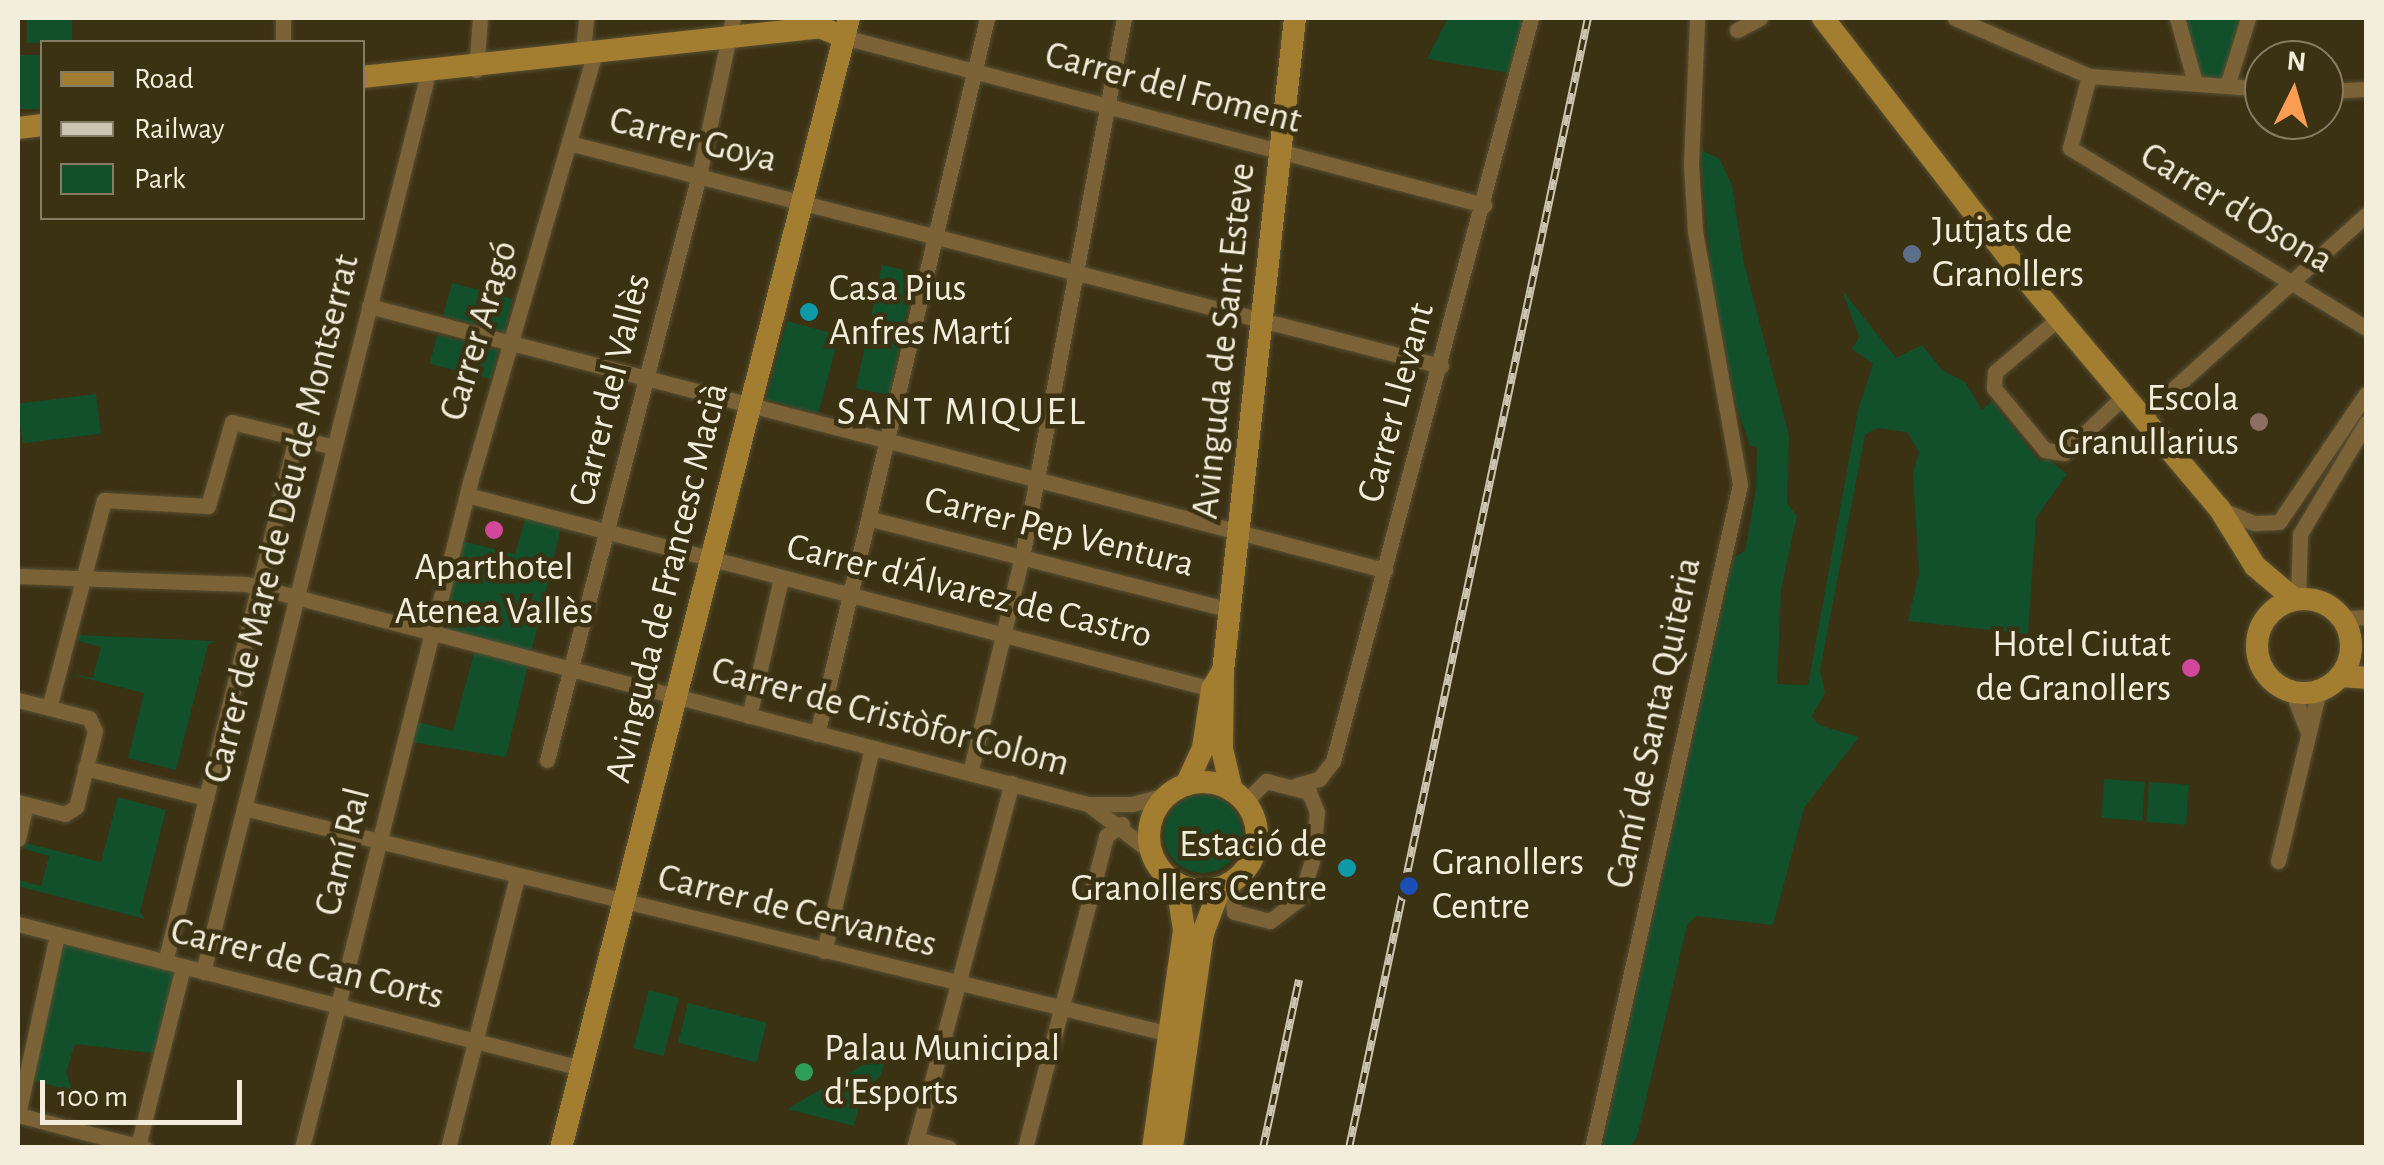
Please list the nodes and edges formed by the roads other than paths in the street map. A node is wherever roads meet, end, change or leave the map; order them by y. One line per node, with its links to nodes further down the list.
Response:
1 (480, 18): 17 (street)
2 (586, 18): 16 (street, Carrer Aragó)
3 (987, 18): 18 (street)
4 (1124, 18): 26 (street)
5 (1295, 18): 28 (street, Avinguda de Sant Esteve)
6 (1531, 18): 31 (street, Carrer Llevant)
7 (1697, 18): 131 (street, Camí de Santa Quiteria)
8 (1760, 18): 15 (street)
9 (1822, 18): 38 (street)
10 (1956, 18): 19 (street)
11 (2177, 18): 22 (street)
12 (2248, 18): 23 (street)
13 (733, 26): 14 (street); 16 (street); 29 (street, Carrer del Vallès)
14 (847, 27): 18 (street, Carrer del Foment); 30 (street, Avinguda de Francesc Macià)
15 (1737, 30)
16 (589, 51): 17 (street); 27 (street, Carrer Aragó)
17 (476, 68): 20 (street); 21 (street)
18 (974, 70): 26 (street, Carrer del Foment); 33 (street)
19 (2089, 76): 22 (street); 35 (street, Carrer d'Osona)
20 (365, 78)
21 (426, 81): 25 (street); 36 (street, Carrer de Mare de Déu de Montserrat)
22 (2195, 83): 23 (street)
23 (2227, 86): 24 (street)
24 (2244, 88)
25 (365, 91)
26 (1110, 103): 28 (street, Carrer del Foment); 34 (street)
27 (569, 143): 29 (street, Carrer Goya); 40 (street, Carrer Aragó)
28 (1280, 151): 31 (street, Carrer del Foment); 37 (street, Avinguda de Sant Esteve)
29 (700, 175): 30 (street, Carrer Goya); 42 (street, Carrer del Vallès)
30 (802, 202): 33 (street, Carrer Goya); 45 (street, Avinguda de Francesc Macià)
31 (1484, 204): 41 (street, Carrer Llevant)
32 (2366, 216): 35 (street)
33 (936, 235): 34 (street, Carrer Goya); 49 (street)
34 (1076, 272): 37 (street, Carrer Goya); 51 (street)
35 (2295, 282): 39 (street, Carrer d'Osona); 46 (street)
36 (370, 306): 40 (street); 50 (street, Carrer de Mare de Déu de Montserrat)
37 (1264, 318): 41 (street, Carrer Goya); 56 (street, Avinguda de Sant Esteve)
38 (2058, 318): 44 (street); 44 (street)
39 (2366, 328)
40 (512, 343): 42 (street); 52 (street, Carrer Aragó)
41 (1442, 366): 60 (street, Carrer Llevant)
42 (648, 378): 45 (street); 55 (street, Carrer del Vallès)
43 (2366, 394): 53 (street)
44 (2123, 397): 46 (street)
45 (749, 405): 49 (street); 58 (street, Avinguda de Francesc Macià)
46 (2140, 419): 53 (street)
47 (2365, 428): 67 (street)
48 (296, 438): 50 (street); 62 (street); 64 (street)
49 (889, 442): 51 (street); 54 (street)
50 (334, 447): 65 (street, Carrer de Mare de Déu de Montserrat)
51 (1038, 480): 56 (street); 57 (street)
52 (466, 495): 55 (street, Carrer d'Álvarez de Castro); 71 (street, Carrer Aragó)
53 (2219, 508): 59 (street)
54 (871, 518): 57 (street, Carrer Pep Ventura); 66 (street)
55 (608, 532): 58 (street, Carrer d'Álvarez de Castro); 74 (street, Carrer del Vallès)
56 (1239, 532): 60 (street); 68 (street, Avinguda de Sant Esteve)
57 (1022, 557): 68 (street, Carrer Pep Ventura); 72 (street)
58 (710, 559): 63 (street, Carrer d'Álvarez de Castro); 81 (street, Avinguda de Francesc Macià)
59 (2256, 566): 67 (street); 70 (street)
60 (1385, 570): 92 (street, Carrer Llevant)
61 (18, 576): 62 (street, Carrer de Cristòfor Colom)
62 (83, 578): 64 (street, Carrer de Cristòfor Colom); 83 (street)
63 (781, 578): 66 (street, Carrer d'Álvarez de Castro); 84 (street)
64 (259, 586): 65 (street, Carrer de Cristòfor Colom); 95 (street)
65 (297, 596): 71 (street, Carrer de Cristòfor Colom); 98 (street, Carrer de Mare de Déu de Montserrat)
66 (850, 596): 72 (street, Carrer d'Álvarez de Castro); 86 (street)
67 (2296, 599): 69 (street); 70 (street)
68 (1230, 610): 78 (street, Avinguda de Sant Esteve)
69 (2355, 617): 73 (street)
70 (2265, 618): 80 (street)
71 (435, 630): 74 (street, Carrer de Cristòfor Colom); 101 (street, Camí Ral)
72 (1004, 634): 78 (street, Carrer d'Álvarez de Castro); 90 (street)
73 (2351, 644): 75 (street); 76 (street)
74 (571, 666): 81 (street, Carrer de Cristòfor Colom); 88 (street, Carrer del Vallès)
75 (2366, 669)
76 (2340, 676): 77 (street); 79 (street)
77 (2366, 678)
78 (1217, 680): 93 (street, Avinguda de Sant Esteve); 94 (street, Avinguda de Sant Esteve)
79 (2319, 690): 80 (street); 85 (street)
80 (2292, 692): 85 (street)
81 (675, 694): 84 (street, Carrer de Cristòfor Colom); 107 (street, Avinguda de Francesc Macià)
82 (18, 700): 83 (street)
83 (49, 708): 89 (street)
84 (749, 716): 86 (street, Carrer de Cristòfor Colom)
85 (2306, 728): 103 (street)
86 (817, 734): 87 (street, Carrer de Cristòfor Colom)
87 (872, 748): 90 (street, Carrer de Cristòfor Colom); 110 (street)
88 (548, 760)
89 (86, 768): 95 (street); 96 (street)
90 (970, 773): 91 (street, Carrer de Cristòfor Colom)
91 (1012, 783): 97 (street, Carrer de Cristòfor Colom); 114 (street)
92 (1298, 785): 94 (street, Carrer Llevant); 106 (street)
93 (1177, 789): 94 (street); 97 (street, Carrer de Cristòfor Colom); 102 (street)
94 (1238, 796): 106 (street)
95 (206, 798): 111 (street)
96 (22, 803): 100 (street)
97 (1088, 804): 99 (street, Carrer de Cristòfor Colom)
98 (244, 808): 101 (street, Carrer de Cervantes); 113 (street, Carrer de Mare de Déu de Montserrat)
99 (1122, 824): 102 (street, Carrer de Cristòfor Colom); 116 (street)
100 (18, 839)
101 (379, 842): 104 (street, Carrer de Cervantes); 115 (street, Camí Ral)
102 (1150, 852): 105 (street)
103 (2278, 861)
104 (517, 877): 107 (street, Carrer de Cervantes); 118 (street)
105 (1177, 884): 106 (street); 117 (street)
106 (1226, 885): 130 (street)
107 (622, 904): 110 (street, Carrer de Cervantes); 119 (street, Avinguda de Francesc Macià)
108 (18, 924): 109 (street, Carrer de Can Corts)
109 (56, 934): 111 (street, Carrer de Can Corts); 120 (street)
110 (824, 951): 114 (street, Carrer de Cervantes)
111 (165, 962): 112 (street, Carrer de Can Corts)
112 (183, 966): 113 (street, Carrer de Can Corts); 123 (street)
113 (202, 972): 115 (street, Carrer de Can Corts)
114 (956, 984): 116 (street, Carrer de Cervantes); 121 (street)
115 (338, 1006): 118 (street, Carrer de Can Corts); 124 (street, Camí Ral)
116 (1061, 1007): 117 (street, Carrer de Cervantes); 128 (street)
117 (1170, 1034): 129 (street)
118 (474, 1040): 119 (street, Carrer de Can Corts); 125 (street)
119 (581, 1068): 126 (street, Avinguda de Francesc Macià)
120 (18, 1114): 122 (street)
121 (915, 1143): 127 (street)
122 (118, 1144): 123 (street)
123 (141, 1146)
124 (302, 1148)
125 (448, 1148)
126 (561, 1148)
127 (949, 1148)
128 (1025, 1148)
129 (1153, 1148)
130 (1172, 1148)
131 (1592, 1148)

